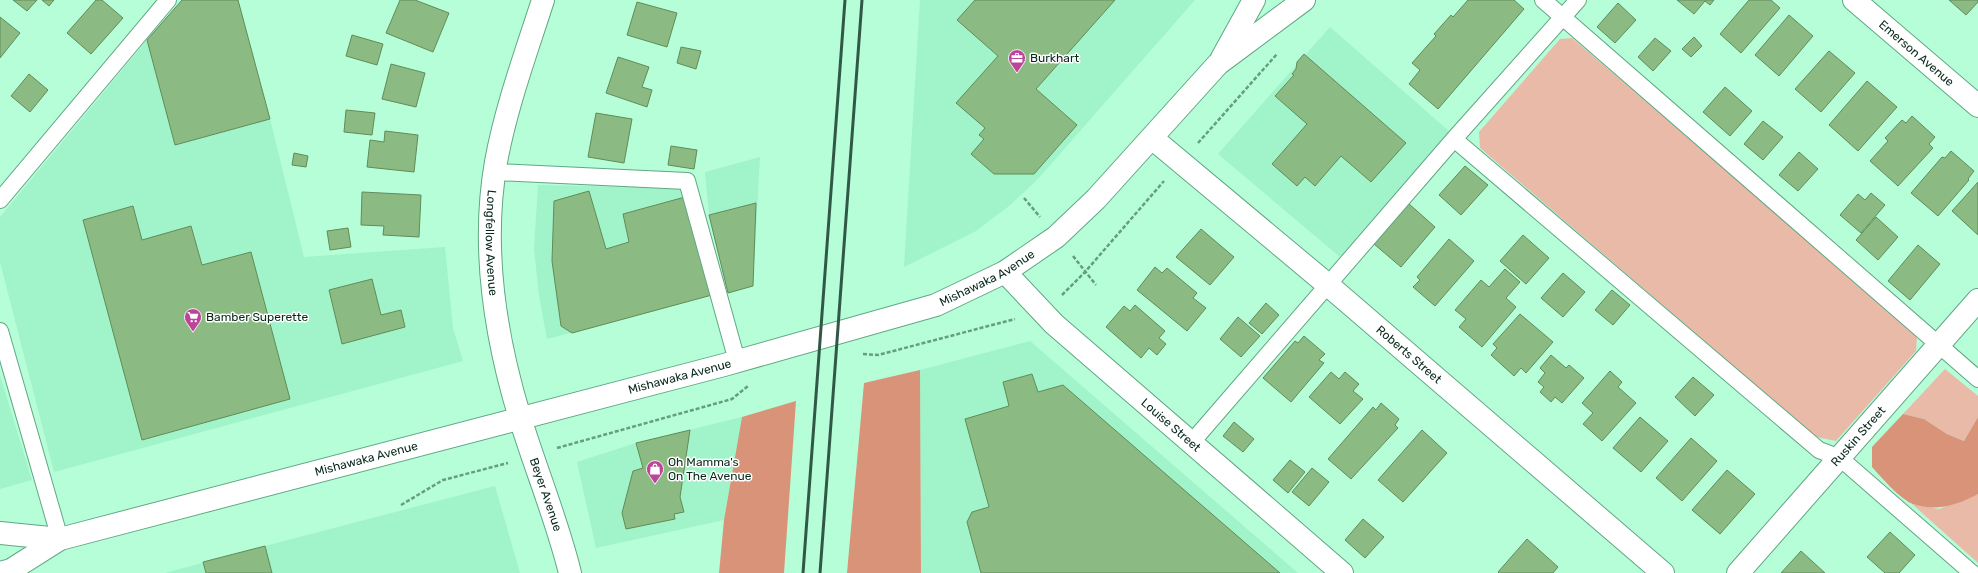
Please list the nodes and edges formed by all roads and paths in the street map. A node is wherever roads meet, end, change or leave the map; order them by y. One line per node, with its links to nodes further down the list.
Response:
1 (168, 0): 14 (lane)
2 (543, 0): 13 (street, Longfellow Avenue)
3 (1254, 0): 9 (street, Mishawaka Avenue)
4 (1304, 0): 9 (street, Mishawaka Avenue)
5 (1543, 0): 8 (lane)
6 (1578, 0): 8 (lane)
7 (1854, 0): 10 (street, Emerson Avenue)
8 (1563, 17): 12 (lane); 20 (lane)
9 (1218, 64): 11 (street, Mishawaka Avenue)
10 (1978, 106)
11 (1152, 138): 15 (street, Mishawaka Avenue); 16 (street, Roberts Street)
12 (1454, 139): 16 (lane); 28 (lane)
13 (495, 172): 22 (lane); 25 (street, Longfellow Avenue)
14 (0, 200)
15 (1005, 272): 22 (street, Mishawaka Avenue); 26 (street, Louise Street)
16 (1328, 285): 26 (lane); 36 (street, Roberts Street)
17 (1978, 300): 20 (street, Ruskin Street)
18 (1016, 319): 21 (path)
19 (0, 331): 32 (lane)
20 (1939, 345): 23 (lane); 28 (street, Ruskin Street)
21 (856, 353)
22 (737, 361): 25 (street, Mishawaka Avenue)
23 (1978, 379)
24 (750, 385): 27 (path)
25 (520, 417): 32 (street, Mishawaka Avenue); 34 (street, Beyer Avenue)
26 (1192, 442): 35 (street, Louise Street)
27 (569, 445)
28 (1840, 458): 37 (street, Ruskin Street); 38 (lane)
29 (496, 466): 30 (path)
30 (401, 505)
31 (0, 533): 32 (street, Mishawaka Avenue)
32 (60, 539): 33 (street, Mishawaka Avenue)
33 (0, 573)
34 (570, 573)
35 (1342, 573)
36 (1663, 573)
37 (1738, 573)
38 (1972, 573)

